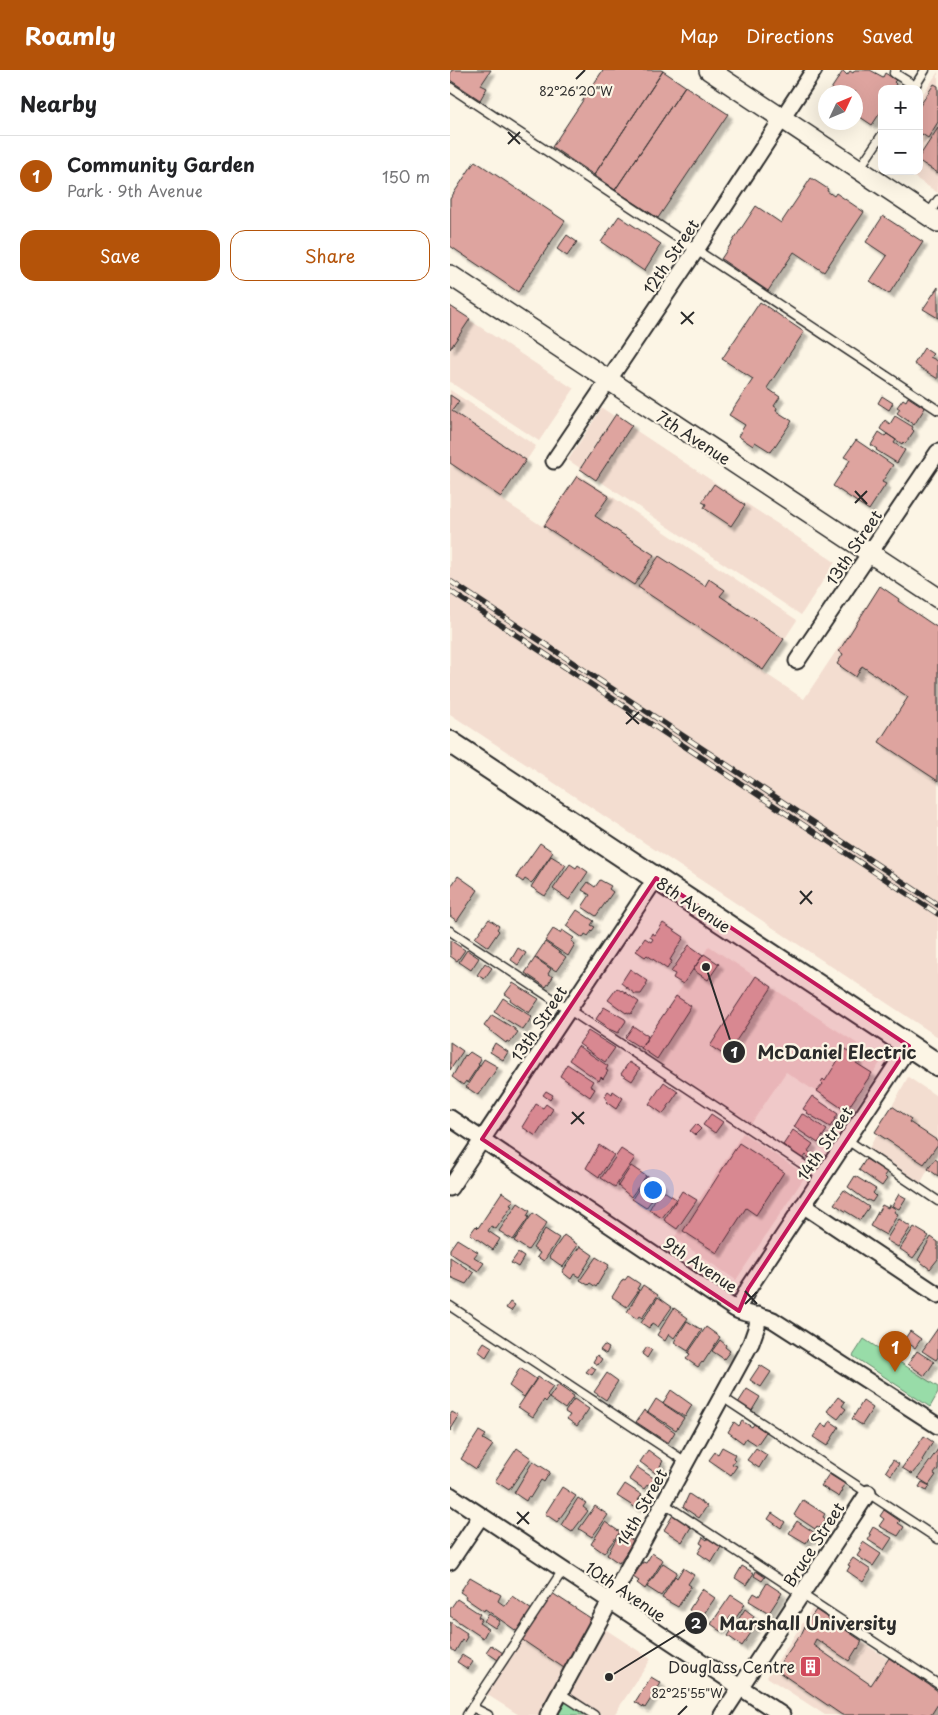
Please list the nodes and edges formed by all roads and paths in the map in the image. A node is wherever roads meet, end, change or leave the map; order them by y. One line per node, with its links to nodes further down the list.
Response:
1 (709, 70): 8 (street)
2 (814, 70): 8 (street, 12th Street)
3 (896, 70): 5 (lane)
4 (926, 70): 6 (lane)
5 (911, 85)
6 (915, 85)
7 (450, 87): 13 (lane)
8 (782, 119): 10 (street); 13 (street, 12th Street)
9 (878, 141): 10 (lane)
10 (859, 170): 12 (street)
11 (938, 200): 12 (lane)
12 (933, 219)
13 (696, 250): 15 (street, 12th Street); 16 (lane)
14 (450, 275): 15 (street, 7th Avenue)
15 (608, 380): 18 (street, 12th Street); 19 (street, 7th Avenue)
16 (938, 410)
17 (938, 452): 19 (street, 13th Street)
18 (554, 461)
19 (870, 553): 20 (street, 7th Avenue); 21 (street, 13th Street)
20 (938, 598)
21 (797, 661)
22 (450, 742): 23 (main road, 8th Avenue)
23 (656, 878): 25 (street, 13th Street); 26 (main road, 8th Avenue)
24 (450, 931): 25 (lane)
25 (568, 1010): 29 (street, 13th Street); 31 (lane)
26 (909, 1046): 27 (main road, 8th Avenue); 30 (street, 14th Street)
27 (938, 1065)
28 (450, 1118): 29 (street, 9th Avenue)
29 (482, 1139): 32 (street, 13th Street); 37 (street, 9th Avenue)
30 (846, 1140): 31 (street, 14th Street); 33 (lane)
31 (822, 1177): 34 (street, 14th Street)
32 (450, 1188)
33 (938, 1201)
34 (802, 1205): 35 (street); 37 (street, 14th Street)
35 (938, 1295)
36 (450, 1306): 41 (lane)
37 (739, 1311): 38 (street, 9th Avenue)
38 (758, 1314): 39 (street, 14th Street); 40 (street, 9th Avenue)
39 (722, 1397): 41 (street, 14th Street); 42 (lane)
40 (936, 1421)
41 (686, 1462): 44 (street, 14th Street)
42 (868, 1493): 46 (lane); 49 (street, Bruce Street)
43 (450, 1495): 45 (street, 10th Avenue)
44 (663, 1503): 49 (lane); 50 (street, 14th Street)
45 (481, 1516): 47 (street); 48 (street, 10th Avenue)
46 (938, 1539)
47 (450, 1562)
48 (563, 1570): 50 (street, 10th Avenue); 54 (lane)
49 (801, 1595): 51 (lane); 52 (street, Bruce Street)
50 (610, 1602): 52 (street, 10th Avenue); 53 (street, 14th Street)
51 (938, 1684)
52 (740, 1687): 59 (street, Bruce Street); 60 (street, 10th Avenue)
53 (560, 1693): 57 (street, 14th Street); 58 (lane)
54 (472, 1707): 55 (lane); 56 (lane)
55 (467, 1715)
56 (488, 1715)
57 (548, 1715)
58 (594, 1715)
59 (722, 1715)
60 (782, 1715)

